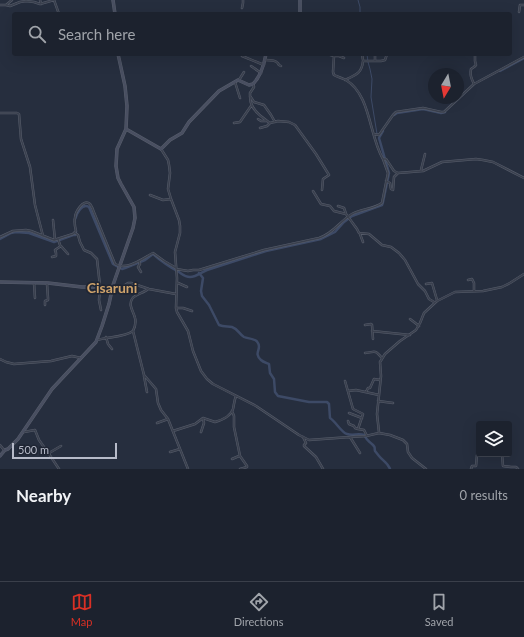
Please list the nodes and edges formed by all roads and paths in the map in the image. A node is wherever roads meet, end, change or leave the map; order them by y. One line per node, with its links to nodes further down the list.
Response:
1 (12, 0): 9 (street)
2 (40, 0): 7 (street)
3 (54, 0): 7 (street); 12 (street)
4 (113, 0): 13 (main road)
5 (243, 0): 11 (street)
6 (300, 0): 14 (main road)
7 (41, 4): 9 (street)
8 (0, 5): 9 (street)
9 (6, 5)
10 (524, 5): 15 (street)
11 (242, 8)
12 (58, 12)
13 (115, 12)
14 (300, 12)
15 (519, 12)
16 (118, 56): 49 (main road)
17 (242, 56): 30 (street)
18 (266, 56): 26 (main road)
19 (334, 56): 25 (street); 35 (street)
20 (362, 56): 27 (street)
21 (375, 56): 28 (street)
22 (386, 56): 28 (street)
23 (475, 56): 38 (street)
24 (524, 57): 38 (street)
25 (344, 58)
26 (265, 60): 30 (main road); 31 (street)
27 (363, 61): 28 (street); 35 (street)
28 (375, 61)
29 (251, 66): 33 (street)
30 (264, 66): 33 (main road)
31 (281, 66)
32 (244, 72): 34 (street)
33 (261, 73): 37 (main road)
34 (239, 80): 36 (main road); 37 (main road)
35 (346, 80): 50 (street)
36 (235, 82): 40 (street); 51 (main road)
37 (253, 84): 39 (street)
38 (474, 84): 50 (street)
39 (250, 96): 41 (street); 45 (street)
40 (240, 98)
41 (252, 105): 44 (street); 47 (street)
42 (0, 113): 68 (street)
43 (258, 119): 44 (street)
44 (267, 121): 46 (street)
45 (274, 122): 46 (street); 58 (street)
46 (270, 123): 48 (street)
47 (234, 124)
48 (260, 128)
49 (126, 129): 51 (main road); 77 (main road)
50 (374, 134): 53 (street)
51 (161, 149): 61 (street)
52 (425, 154): 54 (street)
53 (384, 159): 55 (street); 57 (street)
54 (421, 171): 55 (street); 56 (street)
55 (398, 173): 57 (street)
56 (524, 178)
57 (387, 182): 64 (street)
58 (322, 190)
59 (312, 191): 63 (street)
60 (150, 196): 61 (street)
61 (171, 199): 78 (street)
62 (338, 206): 63 (street)
63 (346, 214): 64 (street)
64 (349, 218): 67 (street); 78 (street)
65 (53, 220): 70 (street)
66 (76, 233): 71 (street); 77 (street); 88 (street)
67 (359, 233): 72 (street); 95 (street)
68 (43, 236): 69 (street); 70 (street)
69 (0, 237)
70 (55, 240): 71 (street)
71 (58, 241): 73 (street)
72 (362, 242)
73 (61, 246): 74 (street); 75 (street)
74 (68, 254)
75 (52, 257)
76 (140, 262): 77 (street); 78 (street); 79 (street)
77 (119, 267): 89 (main road)
78 (176, 270): 84 (street)
79 (141, 272)
80 (524, 274): 91 (street)
81 (468, 280): 91 (street)
82 (0, 282): 83 (main road)
83 (34, 283): 85 (main road); 93 (street)
84 (177, 283): 87 (street); 92 (street)
85 (47, 284): 88 (main road); 96 (street)
86 (426, 284): 94 (street)
87 (187, 286)
88 (100, 287): 89 (main road); 98 (street)
89 (112, 287): 90 (street); 108 (main road)
90 (148, 289): 92 (street); 103 (street)
91 (474, 291): 94 (street)
92 (176, 294): 97 (street)
93 (35, 298)
94 (437, 300): 95 (street)
95 (434, 303): 102 (street)
96 (46, 305)
97 (176, 308): 99 (street); 121 (street)
98 (101, 310)
99 (192, 311)
100 (410, 320): 102 (street)
101 (365, 326): 104 (street)
102 (419, 326): 105 (street)
103 (133, 331): 106 (street); 114 (street)
104 (372, 331): 105 (street); 107 (street)
105 (410, 335): 112 (street)
106 (106, 337): 108 (street); 109 (street)
107 (373, 339)
108 (97, 340): 111 (main road)
109 (112, 349)
110 (365, 353): 112 (street)
111 (81, 358): 113 (street); 133 (main road)
112 (382, 358): 116 (street)
113 (0, 359)
114 (144, 375): 118 (street); 127 (street)
115 (345, 381): 117 (street)
116 (380, 381): 119 (street); 120 (street)
117 (348, 391): 119 (street); 126 (street)
118 (147, 392)
119 (366, 392): 120 (street)
120 (379, 395): 122 (street)
121 (236, 396): 124 (street); 137 (street)
122 (378, 401): 123 (street); 135 (street)
123 (393, 403)
124 (232, 411): 128 (street); 147 (street)
125 (349, 413): 126 (street)
126 (362, 418): 131 (street)
127 (168, 419): 130 (street); 132 (street)
128 (202, 419): 132 (street); 134 (street)
129 (348, 421): 131 (street)
130 (157, 423)
131 (358, 429): 136 (street)
132 (173, 431): 141 (street)
133 (24, 432): 142 (main road); 144 (street)
134 (201, 432)
135 (379, 433): 136 (street); 155 (street)
136 (366, 436): 138 (street)
137 (302, 437): 138 (street); 154 (street)
138 (350, 437): 145 (street)
139 (0, 445): 142 (street)
140 (60, 446): 144 (street)
141 (180, 449): 143 (street); 152 (street)
142 (5, 450): 146 (main road)
143 (170, 452)
144 (48, 453): 151 (street)
145 (360, 453)
146 (0, 456)
147 (240, 456): 150 (street); 153 (street)
148 (477, 457): 156 (street)
149 (502, 457): 157 (street)
150 (232, 459)
151 (59, 469)
152 (188, 469)
153 (240, 469)
154 (323, 469)
155 (426, 469)
156 (471, 469)
157 (518, 469)

